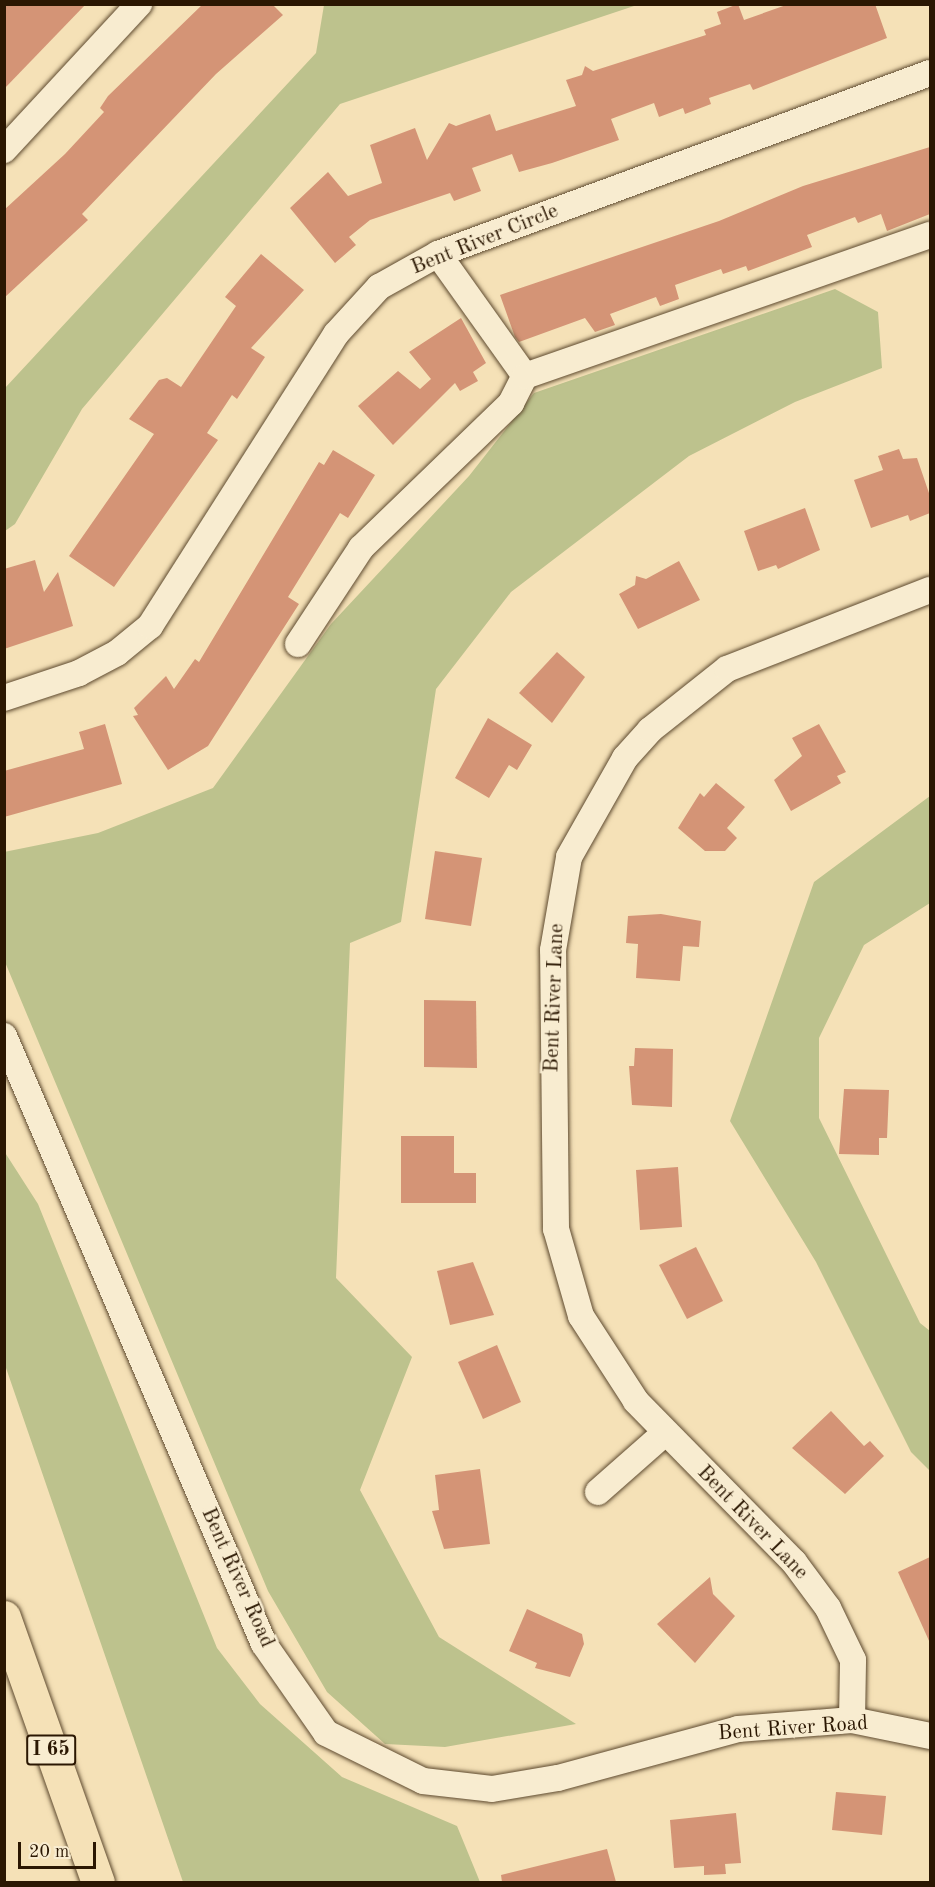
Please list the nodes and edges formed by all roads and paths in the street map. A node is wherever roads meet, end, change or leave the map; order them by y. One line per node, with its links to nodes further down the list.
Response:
1 (140, 4): 3 (street)
2 (930, 73): 5 (street, Bent River Circle)
3 (4, 150)
4 (930, 235): 6 (street)
5 (438, 254): 6 (street); 9 (street, Bent River Circle)
6 (525, 376): 8 (street)
7 (930, 590): 11 (street, Bent River Lane)
8 (298, 644)
9 (4, 698)
10 (4, 1036): 14 (street, Bent River Road)
11 (665, 1433): 12 (street); 14 (street, Bent River Lane)
12 (598, 1492)
13 (4, 1617): 16 (highway, I 65)
14 (852, 1720): 15 (street, Bent River Road)
15 (930, 1736)
16 (98, 1882)

